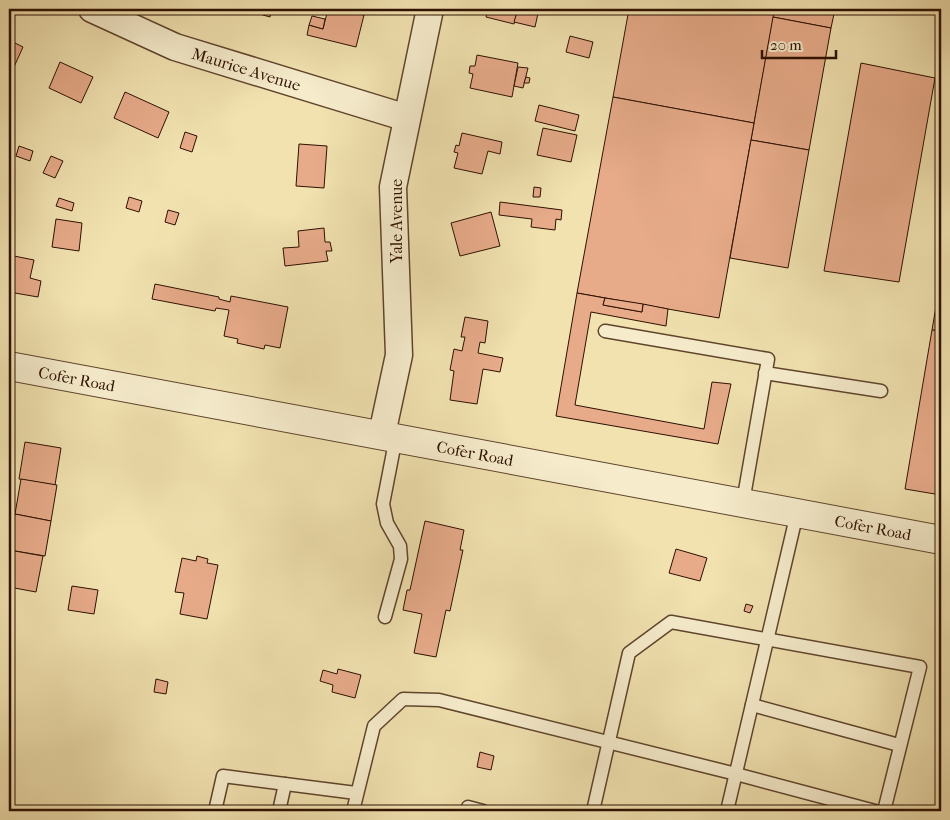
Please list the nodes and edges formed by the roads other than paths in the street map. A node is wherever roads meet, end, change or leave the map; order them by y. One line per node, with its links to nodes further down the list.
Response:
1 (92, 9): 3 (street, Maurice Avenue)
2 (430, 9): 3 (street, Yale Avenue)
3 (407, 118): 8 (street, Yale Avenue)
4 (605, 331): 6 (lane)
5 (9, 366): 8 (street, Cofer Road)
6 (765, 373): 7 (lane); 9 (lane)
7 (881, 391)
8 (389, 436): 9 (street, Cofer Road); 12 (lane)
9 (743, 502): 10 (street, Cofer Road)
10 (797, 513): 11 (street, Cofer Road); 13 (lane)
11 (941, 540)
12 (385, 617)
13 (768, 640): 14 (lane); 15 (lane); 16 (lane)
14 (752, 705): 16 (lane); 17 (lane)
15 (609, 742): 17 (lane); 19 (lane); 25 (lane)
16 (899, 745): 28 (lane)
17 (736, 774): 26 (lane); 27 (lane)
18 (285, 784): 19 (lane); 21 (lane); 22 (lane)
19 (356, 793): 23 (lane)
20 (468, 807): 24 (lane)
21 (215, 811)
22 (279, 811)
23 (353, 811)
24 (483, 811)
25 (592, 811)
26 (727, 811)
27 (875, 811)
28 (884, 811)

